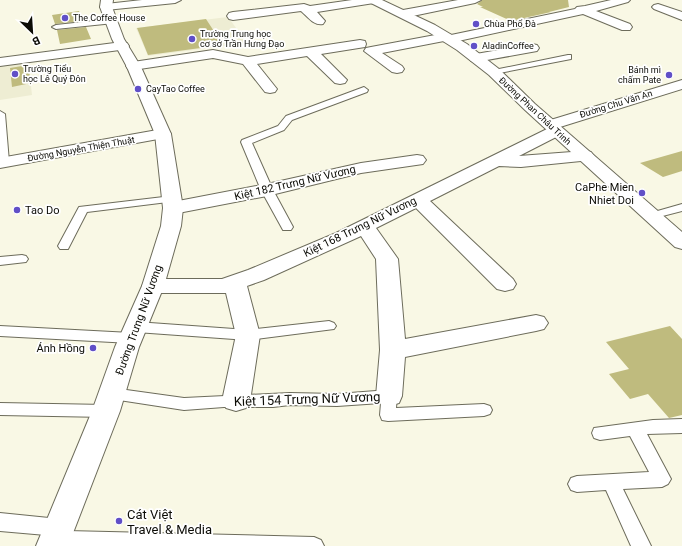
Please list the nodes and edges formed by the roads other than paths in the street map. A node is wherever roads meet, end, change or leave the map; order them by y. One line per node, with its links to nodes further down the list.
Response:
1 (175, 0): 5 (street)
2 (374, 0): 8 (street); 9 (street, Đường Phan Châu Trinh)
3 (475, 0): 9 (street)
4 (624, 0): 6 (street)
5 (107, 4): 13 (street, Đường Trưng Nữ Vương)
6 (579, 5): 10 (street); 16 (street)
7 (658, 7): 12 (street)
8 (308, 10): 11 (street); 14 (street)
9 (403, 14): 18 (street, Đường Phan Châu Trinh)
10 (564, 14): 15 (street); 18 (street)
11 (233, 16)
12 (682, 16)
13 (111, 21): 17 (lane); 20 (street, Đường Trưng Nữ Vương)
14 (319, 21)
15 (583, 23)
16 (626, 27)
17 (56, 28)
18 (448, 38): 24 (street, Đường Phan Châu Trinh); 28 (street)
19 (360, 44): 22 (street)
20 (122, 46): 26 (street); 27 (street, Đường Trưng Nữ Vương)
21 (532, 48): 24 (street)
22 (310, 51): 25 (street); 30 (street)
23 (568, 57): 29 (lane)
24 (476, 58): 29 (street, Đường Phan Châu Trinh)
25 (248, 61): 27 (street); 32 (street)
26 (0, 62)
27 (133, 66): 36 (street, Đường Trưng Nữ Vương)
28 (397, 69)
29 (494, 72): 35 (street, Đường Phan Châu Trinh)
30 (340, 80)
31 (682, 84): 35 (street, Đường Chu Văn An)
32 (270, 88)
33 (364, 90): 41 (lane)
34 (0, 114): 40 (lane)
35 (553, 128): 37 (street, Đường Phan Châu Trinh); 39 (street, Kiệt 168 Trưng Nữ Vương)
36 (163, 134): 40 (street, Đường Nguyễn Thiện Thuật); 43 (street, Đường Trưng Nữ Vương)
37 (585, 156): 39 (street); 45 (street, Đường Phan Châu Trinh)
38 (417, 160): 41 (street, Kiệt 182 Trưng Nữ Vương)
39 (494, 161): 42 (street, Kiệt 168 Trưng Nữ Vương)
40 (2, 163)
41 (267, 190): 43 (street, Kiệt 182 Trưng Nữ Vương); 47 (lane)
42 (417, 199): 46 (street, Kiệt 168 Trưng Nữ Vương); 53 (street)
43 (173, 203): 49 (lane); 54 (street, Đường Trưng Nữ Vương)
44 (682, 207): 45 (lane)
45 (651, 216): 48 (street, Đường Phan Châu Trinh)
46 (364, 226): 52 (street, Kiệt 168 Trưng Nữ Vương); 60 (street)
47 (287, 227)
48 (682, 243)
49 (64, 246)
50 (22, 259): 51 (lane)
51 (0, 261)
52 (236, 282): 54 (street, Kiệt 168 Trưng Nữ Vương); 59 (street)
53 (505, 284)
54 (153, 286): 58 (street, Đường Trưng Nữ Vương)
55 (536, 323): 60 (street)
56 (329, 326): 59 (lane)
57 (0, 331): 58 (lane)
58 (134, 332): 59 (lane); 63 (street, Đường Trưng Nữ Vương)
59 (248, 335): 62 (street)
60 (393, 350): 61 (street)
61 (389, 396): 62 (lane, Kiệt 154 Trưng Nữ Vương); 65 (lane, Kiệt 154 Trưng Nữ Vương)
62 (236, 401): 63 (lane, Kiệt 154 Trưng Nữ Vương)
63 (109, 402): 64 (lane, Kiệt 154 Trưng Nữ Vương); 72 (street, Đường Trưng Nữ Vương)
64 (0, 409)
65 (484, 410)
66 (682, 426): 67 (lane)
67 (635, 429): 68 (lane); 69 (lane)
68 (600, 433)
69 (611, 482): 70 (lane); 74 (lane)
70 (576, 484)
71 (0, 522): 72 (lane)
72 (55, 538): 73 (lane)
73 (314, 546)
74 (641, 546)

